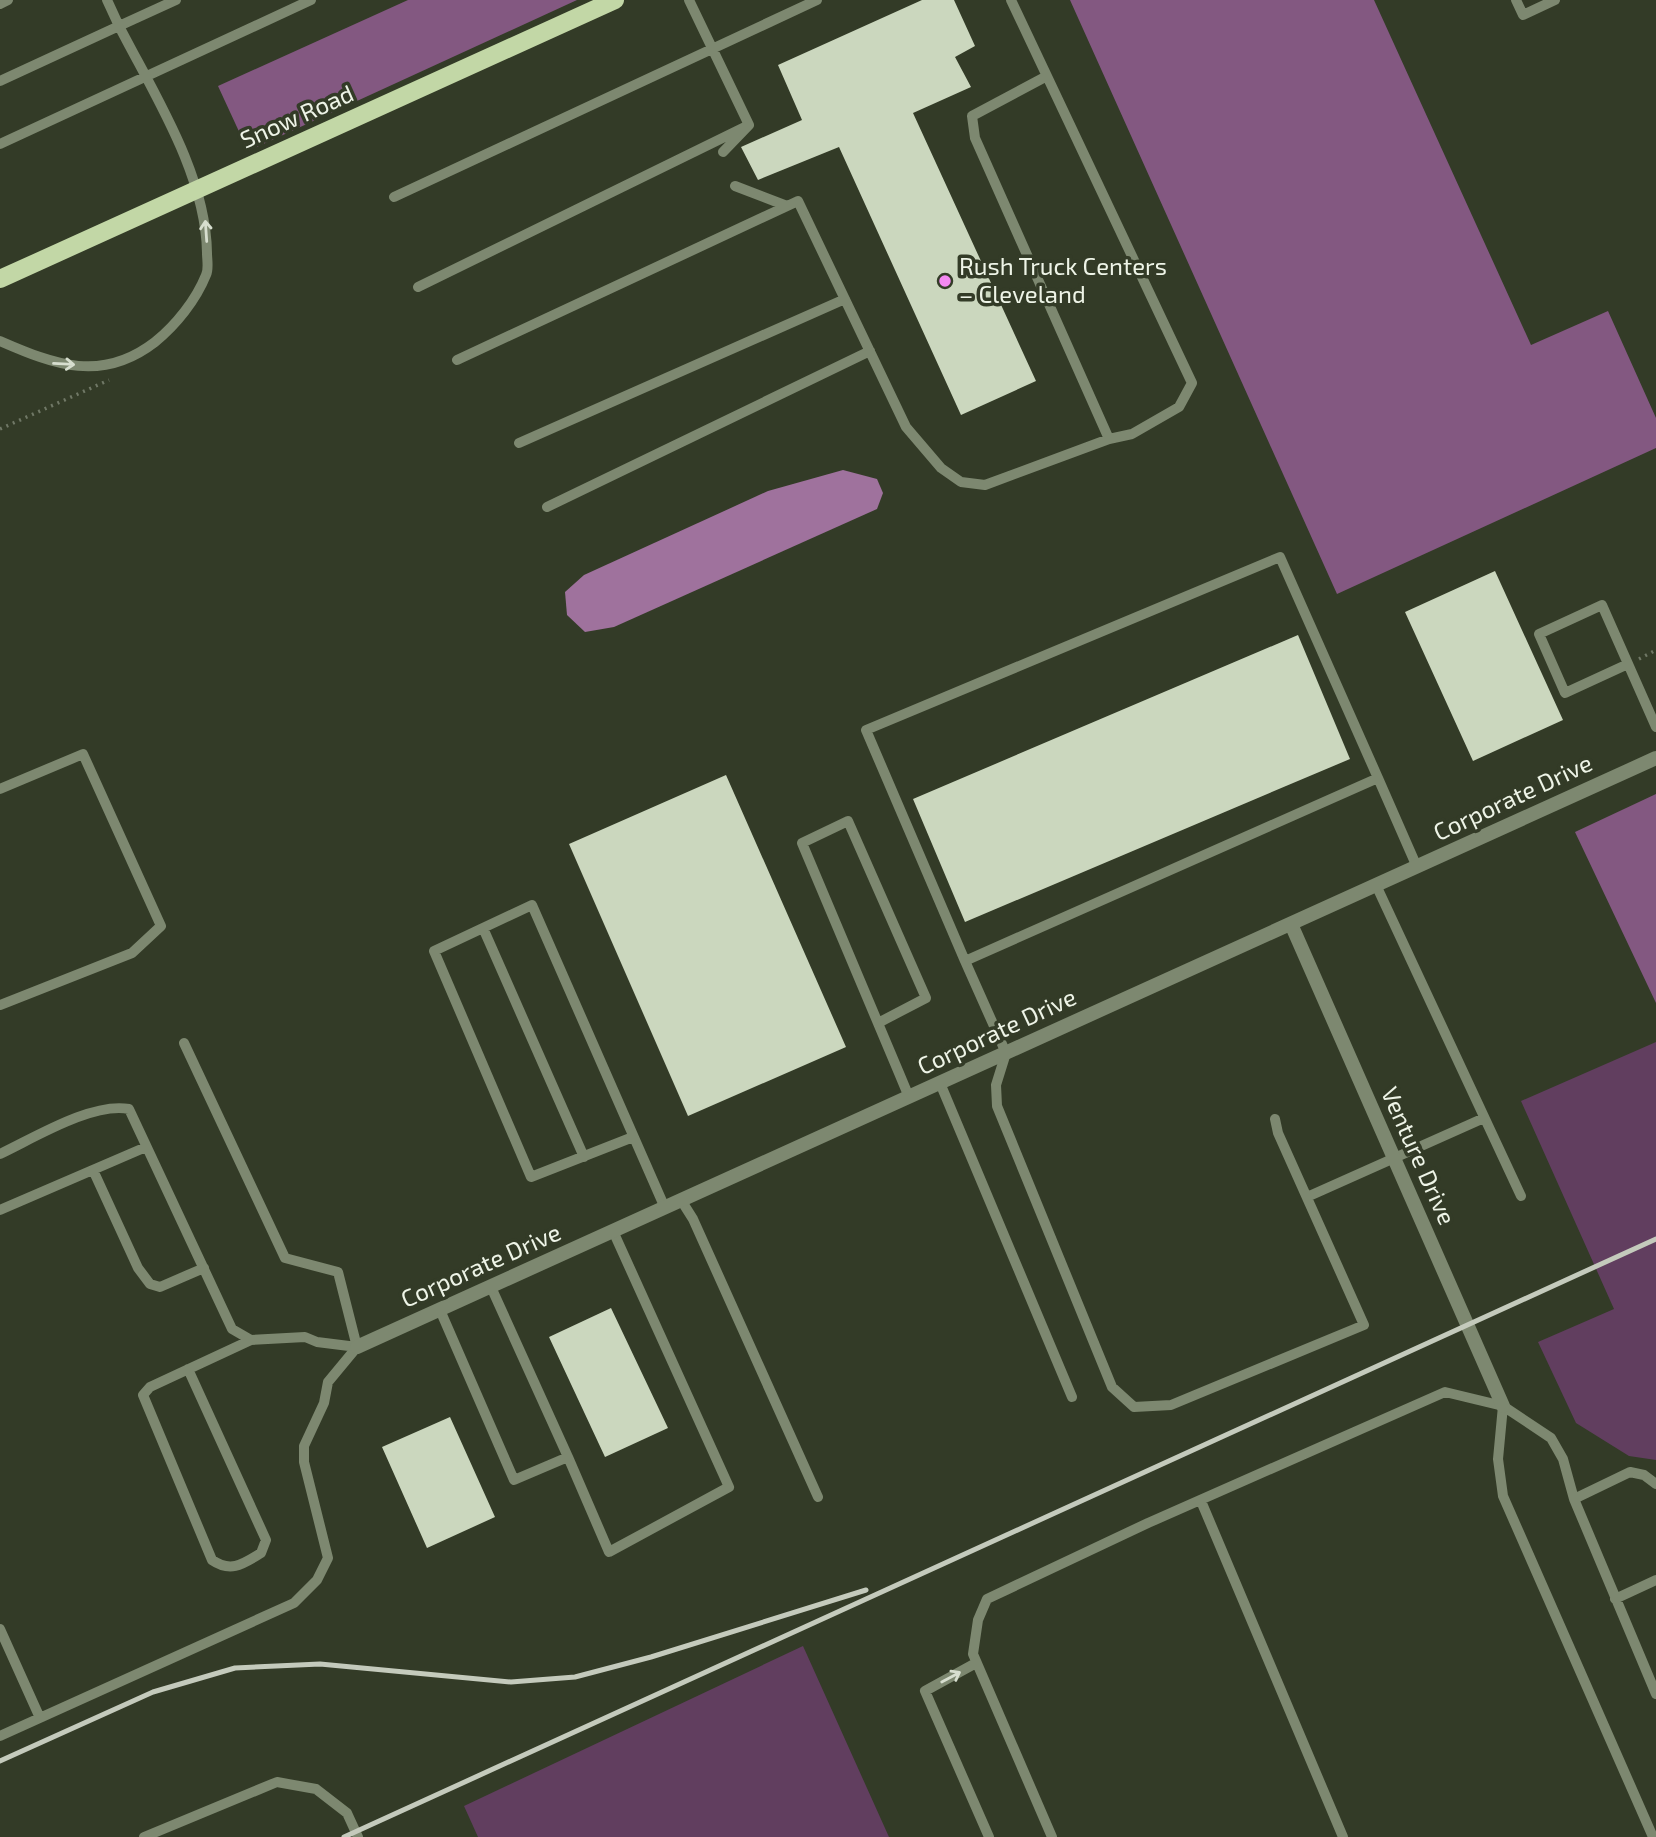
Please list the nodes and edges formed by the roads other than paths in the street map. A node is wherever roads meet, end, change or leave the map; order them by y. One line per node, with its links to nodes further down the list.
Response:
1 (8, 0): 11 (lane)
2 (107, 0): 12 (lane)
3 (176, 0): 12 (lane)
4 (311, 0): 15 (lane)
5 (615, 0): 21 (main road, Snow Road)
6 (689, 0): 13 (lane)
7 (817, 0): 13 (lane)
8 (1011, 0): 14 (lane)
9 (1516, 0): 10 (lane)
10 (1555, 0)
11 (0, 4)
12 (120, 26): 15 (lane); 16 (lane)
13 (712, 48): 17 (lane); 22 (lane)
14 (1047, 76): 30 (lane); 30 (lane)
15 (146, 77): 18 (lane); 21 (lane)
16 (0, 81)
17 (749, 125): 19 (lane); 25 (lane)
18 (0, 144)
19 (723, 152)
20 (735, 186): 23 (lane)
21 (199, 189): 24 (main road, Snow Road); 27 (lane, one-way to 21)
22 (394, 197)
23 (787, 206): 26 (lane); 29 (lane)
24 (0, 279)
25 (418, 287)
26 (845, 299): 28 (lane); 31 (lane)
27 (0, 341)
28 (870, 351): 30 (lane); 32 (lane)
29 (457, 360)
30 (1109, 439)
31 (519, 443)
32 (547, 507)
33 (1628, 664): 33 (lane); 34 (lane)
34 (1656, 727)
35 (1656, 758): 38 (street, Corporate Drive)
36 (1378, 778): 38 (lane); 42 (lane); 42 (lane)
37 (0, 789): 43 (lane)
38 (1417, 867): 39 (street, Corporate Drive)
39 (1376, 885): 40 (street, Corporate Drive); 49 (lane)
40 (1290, 924): 46 (street, Corporate Drive); 55 (street, Venture Drive)
41 (483, 928): 51 (lane); 54 (lane); 54 (lane)
42 (965, 961): 46 (lane)
43 (0, 1005)
44 (878, 1023): 44 (lane); 48 (lane)
45 (184, 1043): 67 (lane)
46 (1006, 1053): 47 (street, Corporate Drive); 58 (lane)
47 (940, 1083): 48 (street, Corporate Drive); 69 (lane)
48 (909, 1097): 59 (street, Corporate Drive)
49 (1484, 1118): 55 (lane); 57 (lane)
50 (1275, 1119): 58 (lane)
51 (633, 1138): 54 (lane); 60 (lane)
52 (146, 1147): 53 (lane); 56 (lane); 63 (lane)
53 (0, 1154)
54 (584, 1157)
55 (1394, 1157): 58 (lane); 70 (street, Venture Drive)
56 (93, 1170): 61 (lane); 63 (lane)
57 (1521, 1196)
58 (1307, 1197)
59 (681, 1200): 60 (street, Corporate Drive); 73 (lane)
60 (665, 1208): 62 (street, Corporate Drive)
61 (0, 1210)
62 (613, 1231): 64 (street, Corporate Drive); 71 (lane)
63 (204, 1268): 66 (lane)
64 (491, 1287): 65 (street, Corporate Drive); 71 (lane)
65 (440, 1310): 67 (street, Corporate Drive); 71 (lane)
66 (251, 1340): 67 (lane); 68 (lane)
67 (357, 1347): 81 (lane)
68 (188, 1369): 68 (lane)
69 (1072, 1397)
70 (1503, 1406): 74 (lane); 75 (lane); 88 (lane)
71 (568, 1457)
72 (1656, 1483): 74 (lane)
73 (818, 1497)
74 (1574, 1499): 77 (lane)
75 (1200, 1501): 79 (lane); 87 (lane)
76 (1656, 1580): 77 (lane)
77 (1615, 1599): 80 (lane)
78 (0, 1629): 81 (lane)
79 (976, 1663): 85 (lane, one-way to 79); 86 (lane)
80 (1656, 1694)
81 (40, 1718): 82 (lane)
82 (0, 1736)
83 (144, 1837): 84 (lane)
84 (358, 1837)
85 (989, 1837)
86 (1052, 1837)
87 (1343, 1837)
88 (1653, 1837)

